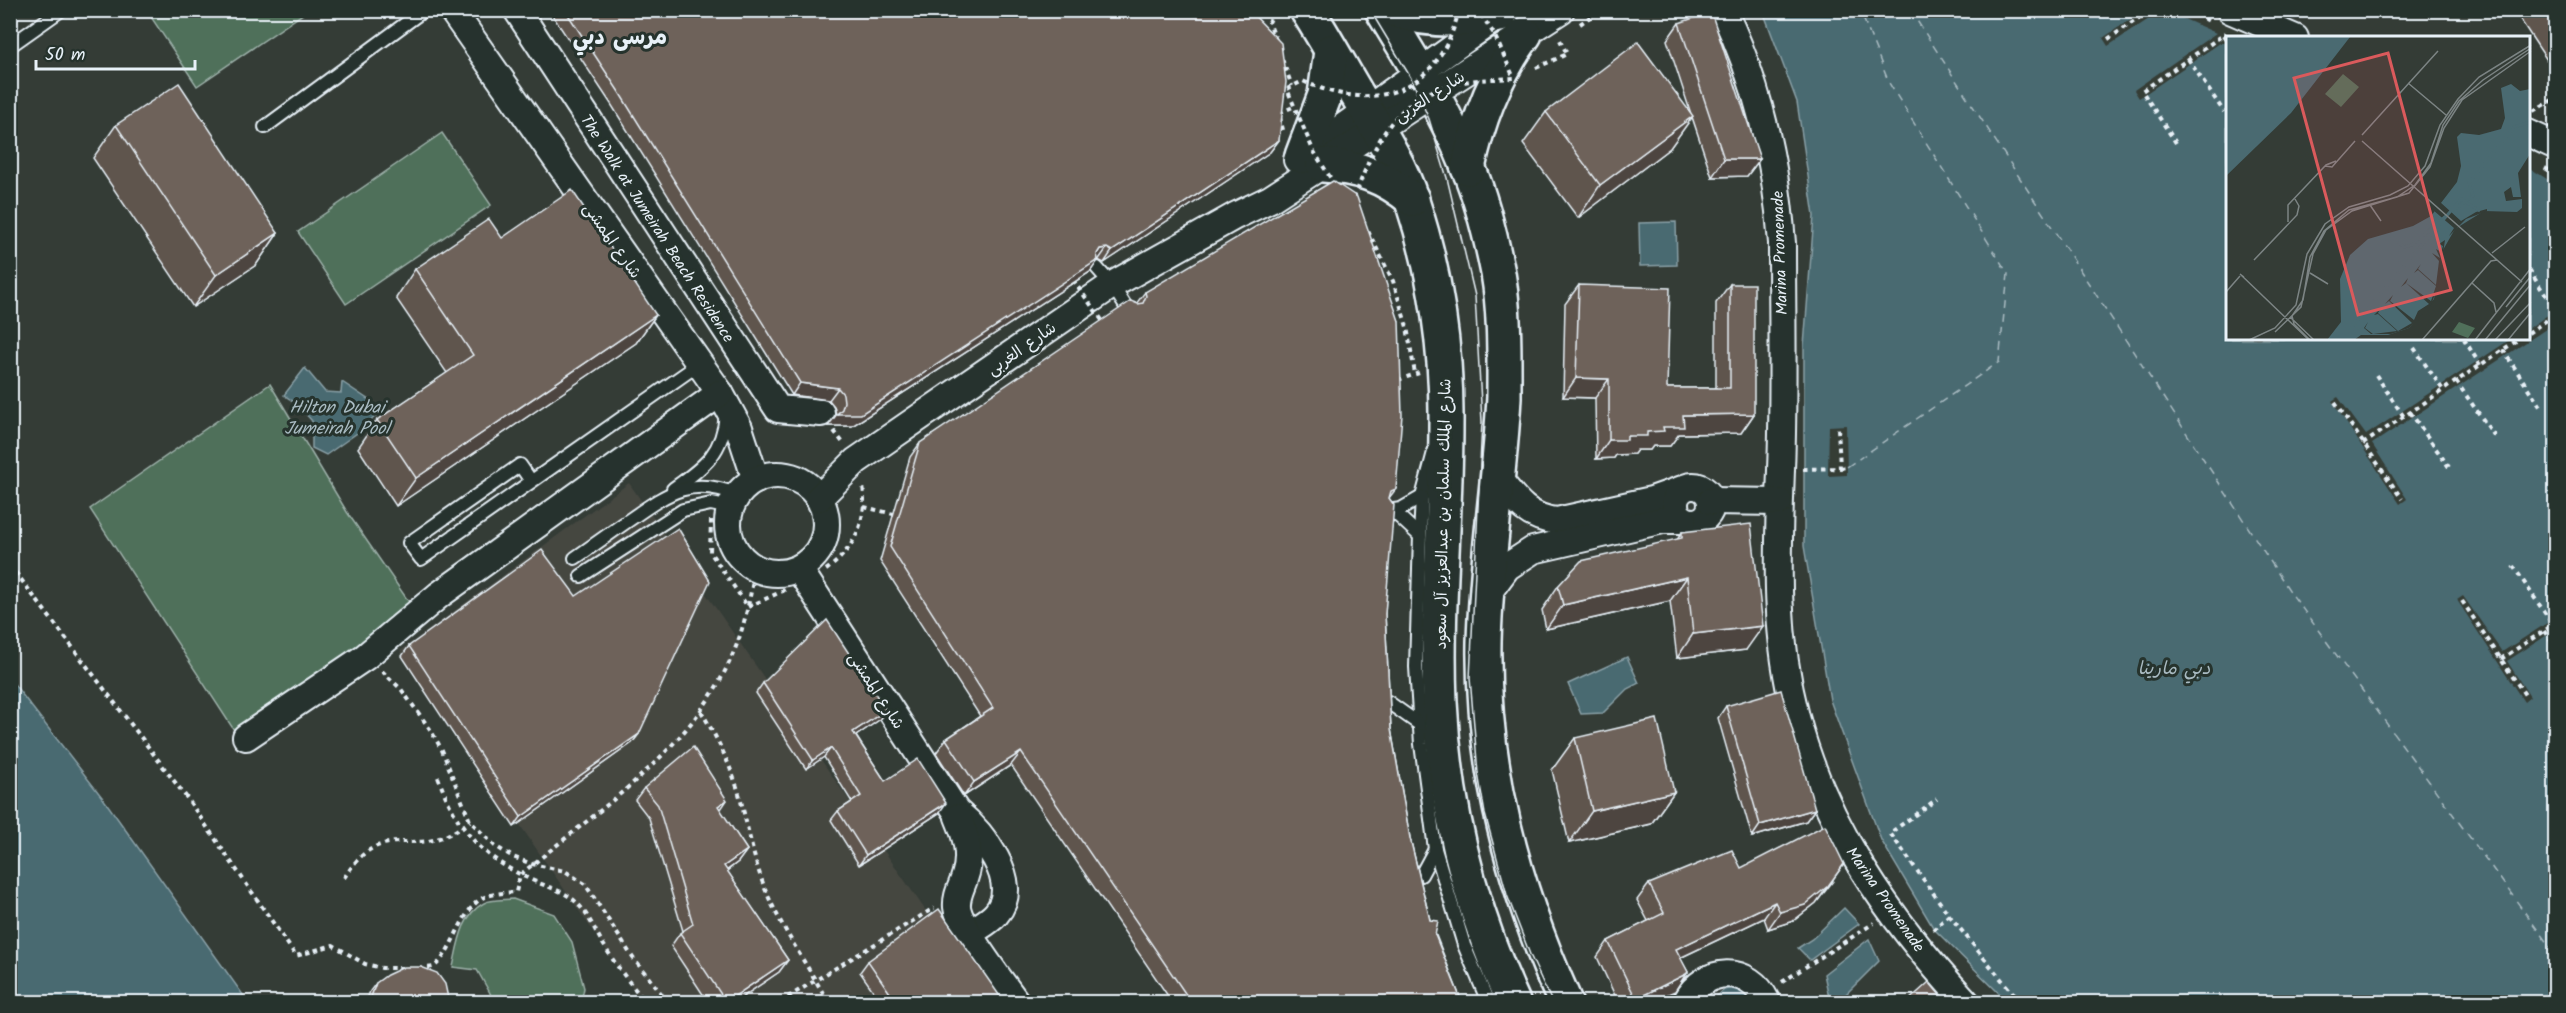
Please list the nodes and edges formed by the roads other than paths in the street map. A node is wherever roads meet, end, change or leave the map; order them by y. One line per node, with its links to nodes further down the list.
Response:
1 (61, 10): 13 (lane)
2 (424, 10): 17 (lane)
3 (452, 10): 25 (street, شارع الممشى)
4 (517, 10): 27 (street, The Walk at Jumeirah Beach Residence)
5 (1307, 10): 14 (main road, شارع الملك سلمان بن عبدالعزيز آل سعود)
6 (1382, 10): 15 (main road)
7 (1394, 10): 9 (main road)
8 (1723, 10): 37 (street, Marina Promenade)
9 (1502, 18): 10 (street, شارع الغربى); 15 (street, شارع الغربى); 20 (main road)
10 (1560, 20)
11 (2230, 20): 12 (street)
12 (2288, 36)
13 (10, 46)
14 (1331, 51): 16 (main road, شارع الملك سلمان بن عبدالعزيز آل سعود); 21 (main road)
15 (1421, 87): 16 (street, شارع الغربى); 20 (main road)
16 (1373, 121): 21 (street, شارع الغربى); 22 (main road, شارع الملك سلمان بن عبدالعزيز آل سعود)
17 (265, 127)
18 (2530, 133): 19 (street)
19 (2556, 146)
20 (1468, 168): 29 (main road)
21 (1321, 170): 22 (main road); 23 (street, شارع الغربى)
22 (1412, 199): 28 (main road, شارع الملك سلمان بن عبدالعزيز آل سعود)
23 (1104, 276): 24 (lane); 35 (street, شارع الغربى)
24 (1128, 310)
25 (699, 363): 26 (street, شارع الممشى); 30 (lane)
26 (723, 398): 32 (lane); 33 (street, شارع الممشى); 46 (street)
27 (820, 413)
28 (1446, 427): 34 (lane); 51 (main road, شارع الملك سلمان بن عبدالعزيز آل سعود)
29 (1497, 477): 31 (street); 43 (main road)
30 (531, 481): 30 (lane)
31 (1680, 490): 36 (street); 38 (street)
32 (668, 493): 33 (lane); 40 (lane)
33 (734, 497): 35 (street); 41 (street); 42 (lane)
34 (1422, 497): 39 (lane); 39 (lane)
35 (819, 498): 41 (street)
36 (1711, 501): 37 (street); 38 (street)
37 (1779, 502): 56 (street, Marina Promenade)
38 (1683, 520): 43 (street)
39 (1420, 536): 45 (lane)
40 (576, 558)
41 (802, 575): 47 (street, شارع الممشى)
42 (581, 576)
43 (1487, 594): 53 (main road)
44 (1388, 702): 45 (lane)
45 (1419, 724): 48 (lane)
46 (246, 737)
47 (956, 811): 50 (street, شارع الممشى); 50 (street, شارع الممشى)
48 (1435, 849): 49 (lane); 51 (lane)
49 (1420, 875)
50 (970, 933): 52 (street, شارع الممشى)
51 (1494, 989)
52 (1016, 1002)
53 (1565, 1002)
54 (1685, 1002): 55 (street)
55 (1767, 1002)
56 (1966, 1002)

